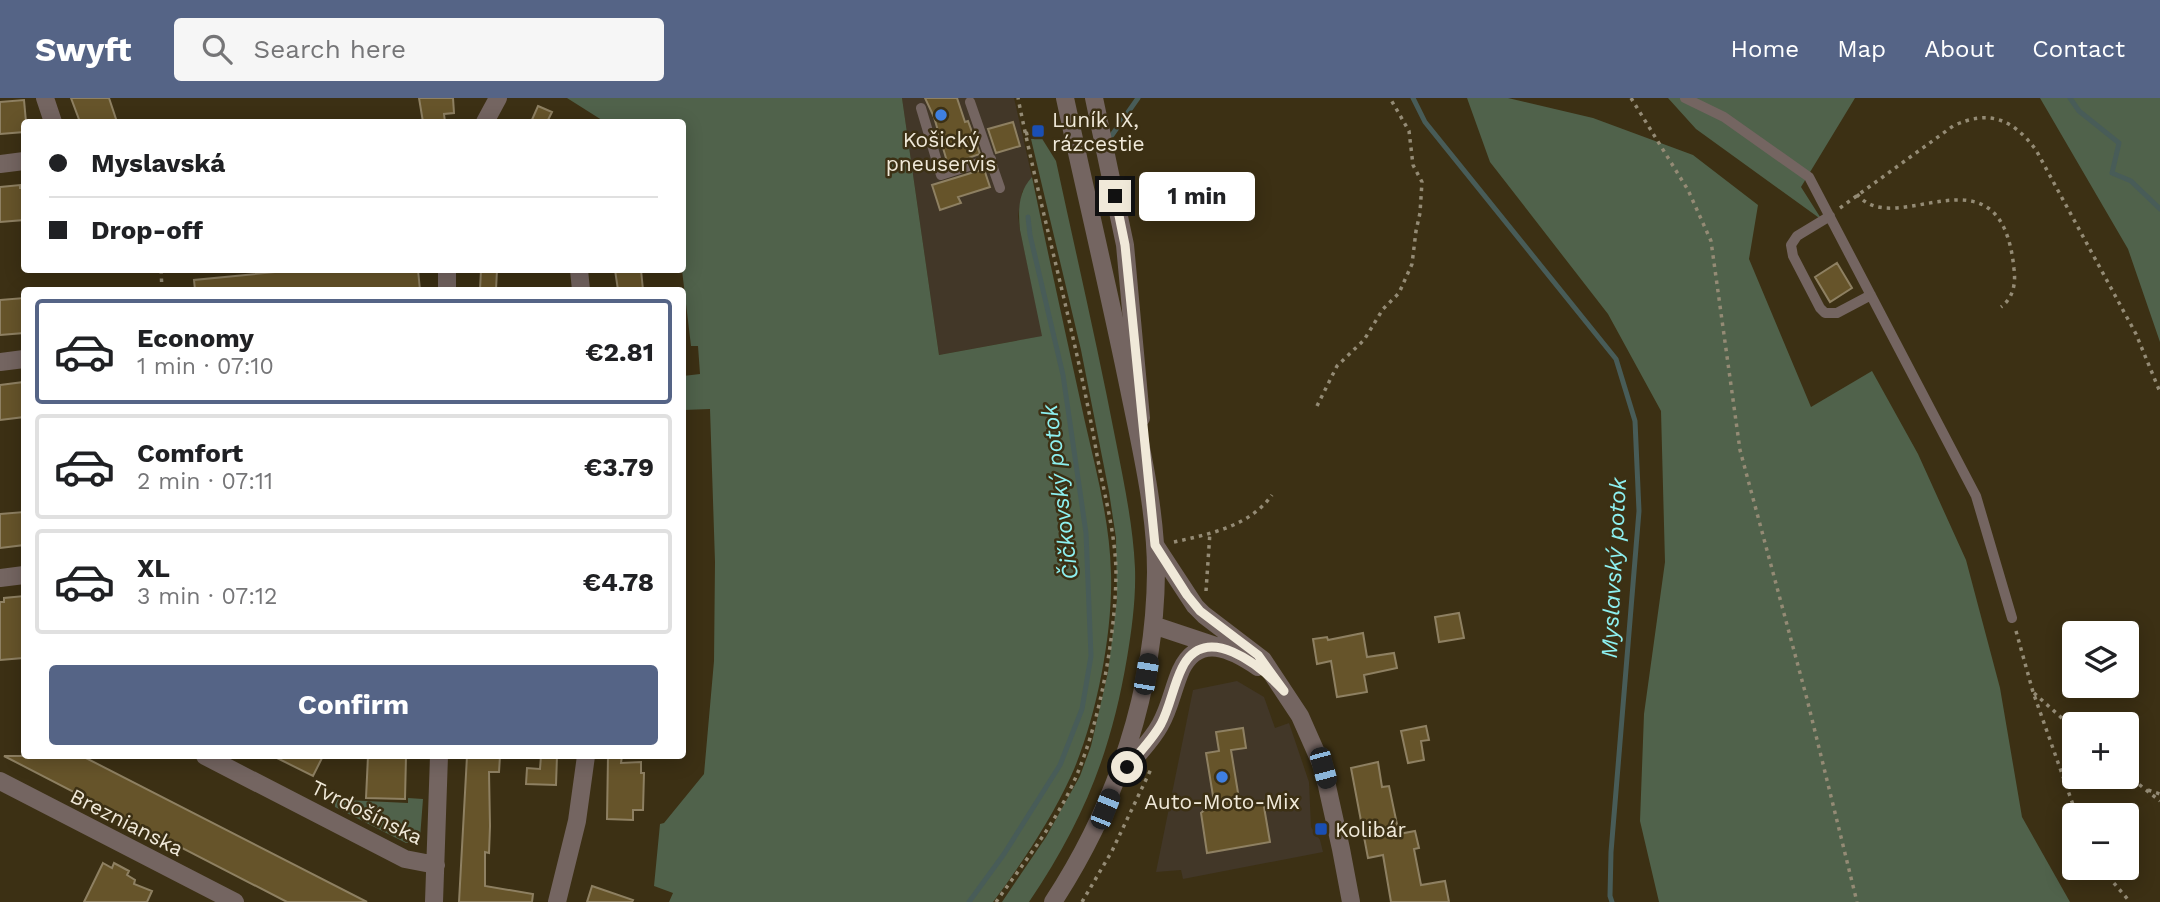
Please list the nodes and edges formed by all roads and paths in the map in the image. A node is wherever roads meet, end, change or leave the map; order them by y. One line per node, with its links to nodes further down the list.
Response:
1 (45, 98): 11 (street)
2 (498, 98): 12 (street)
3 (1018, 98): 14 (path)
4 (1065, 98): 27 (street)
5 (1094, 98): 27 (street)
6 (1390, 98): 26 (path)
7 (1630, 98): 56 (path)
8 (1685, 98): 20 (lane)
9 (970, 102): 15 (lane)
10 (921, 108): 15 (lane)
11 (53, 119)
12 (487, 119)
13 (1038, 131): 14 (path)
14 (1025, 134): 54 (path)
15 (991, 159): 18 (lane)
16 (21, 161): 17 (street)
17 (0, 164)
18 (1000, 188)
19 (1857, 194): 20 (path); 22 (path); 25 (path)
20 (1830, 216): 21 (lane); 21 (lane)
21 (1871, 295): 32 (lane)
22 (2001, 307)
23 (21, 359): 24 (street)
24 (0, 362)
25 (2160, 392)
26 (1317, 406)
27 (1149, 495): 29 (street)
28 (1272, 495): 29 (path)
29 (1155, 545): 33 (street); 35 (street)
30 (21, 575): 31 (street)
31 (0, 578)
32 (2012, 618): 36 (path)
33 (1153, 625): 34 (street); 43 (street)
34 (1219, 647): 35 (street); 43 (street)
35 (1284, 691): 55 (street)
36 (2033, 692): 37 (path); 47 (path)
37 (2062, 718)
38 (211, 759): 48 (street, Tvrdošínska)
39 (439, 759): 48 (street)
40 (586, 759): 53 (street)
41 (0, 781): 51 (street, Breznianska)
42 (2139, 785): 44 (path)
43 (1114, 788): 50 (street)
44 (2142, 788): 45 (path); 46 (path)
45 (2160, 794)
46 (2160, 801)
47 (2072, 803)
48 (436, 865): 52 (street)
49 (2114, 880): 57 (path)
50 (1058, 900)
51 (235, 902)
52 (433, 902)
53 (557, 902)
54 (996, 902)
55 (1350, 902)
56 (1857, 902)
57 (2130, 902)

